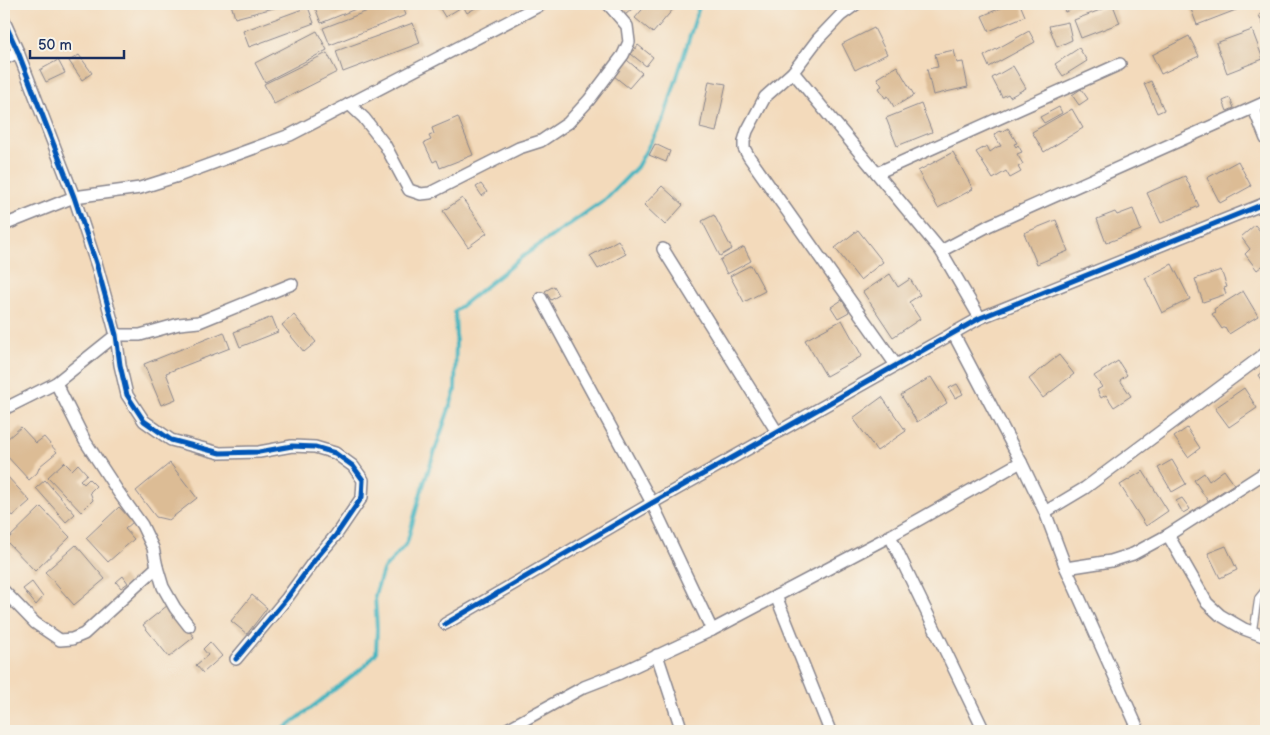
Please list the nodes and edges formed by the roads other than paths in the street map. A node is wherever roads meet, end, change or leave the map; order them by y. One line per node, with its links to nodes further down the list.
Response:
1 (542, 4): 10 (street)
2 (608, 4): 10 (street)
3 (856, 4): 8 (street)
4 (4, 21): 5 (street)
5 (18, 52): 6 (street); 14 (street)
6 (4, 59)
7 (1120, 64): 13 (street)
8 (793, 72): 13 (street); 25 (street)
9 (1266, 102): 11 (street)
10 (349, 104): 14 (street)
11 (1254, 109): 12 (street); 18 (street)
12 (1266, 139)
13 (878, 173): 18 (street)
14 (74, 197): 16 (street); 23 (street)
15 (1266, 203): 21 (street)
16 (4, 225)
17 (663, 248): 28 (street)
18 (941, 251): 21 (street)
19 (292, 284): 23 (street)
20 (541, 298): 31 (street)
21 (980, 318): 22 (street)
22 (953, 333): 25 (street); 29 (street)
23 (116, 335): 26 (street); 46 (street)
24 (1266, 353): 32 (street)
25 (896, 365): 28 (street)
26 (56, 383): 27 (street); 35 (street)
27 (4, 408)
28 (777, 432): 31 (street)
29 (1021, 462): 32 (street); 34 (street)
30 (1266, 472): 33 (street)
31 (652, 503): 40 (street); 42 (street)
32 (1045, 512): 36 (street)
33 (1168, 535): 36 (street); 43 (street)
34 (890, 536): 39 (street); 50 (street)
35 (157, 567): 38 (street); 41 (street)
36 (1066, 568): 51 (street)
37 (1266, 588): 43 (lane)
38 (4, 591)
39 (776, 596): 42 (street); 49 (street)
40 (445, 624)
41 (189, 626)
42 (712, 630): 45 (street)
43 (1252, 632): 44 (street)
44 (1266, 637)
45 (657, 655): 47 (street); 48 (street)
46 (236, 659)
47 (504, 731)
48 (682, 731)
49 (830, 731)
50 (984, 731)
51 (1139, 731)

